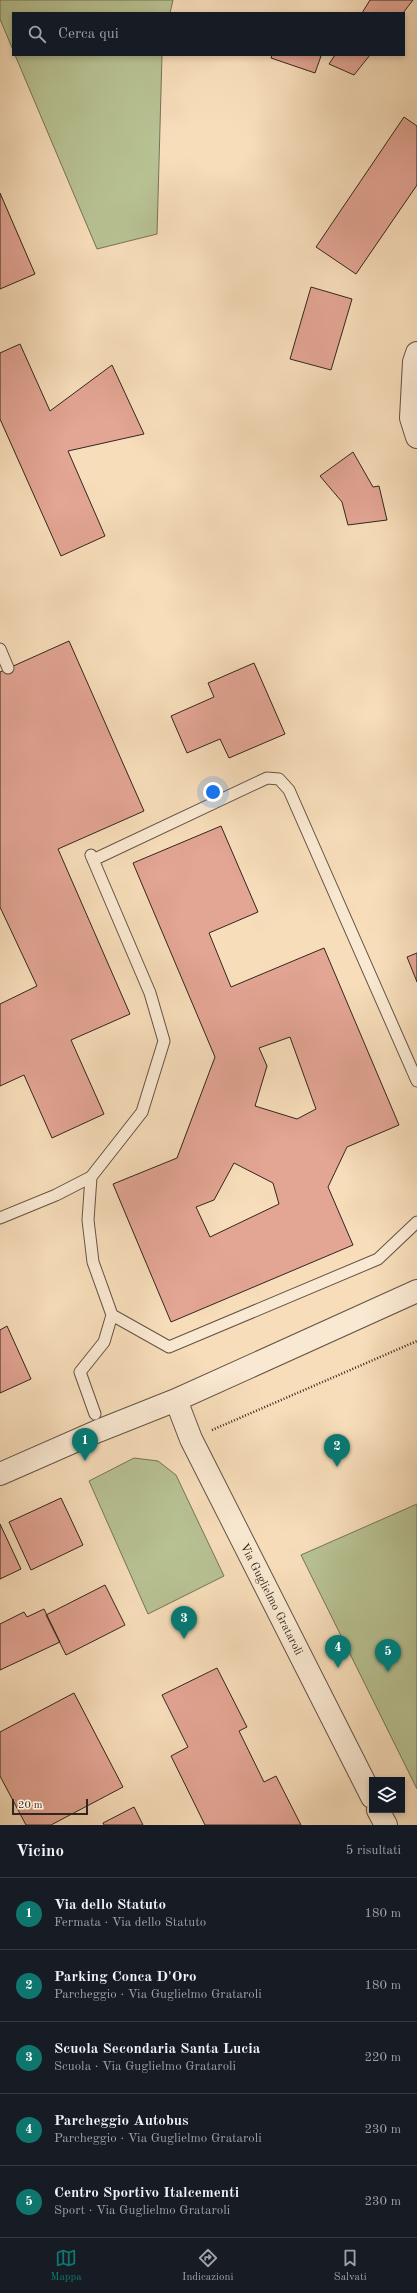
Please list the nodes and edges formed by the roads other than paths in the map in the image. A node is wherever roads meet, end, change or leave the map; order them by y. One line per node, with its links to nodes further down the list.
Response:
1 (417, 353): 2 (street)
2 (417, 437)
3 (0, 649): 4 (lane)
4 (8, 668)
5 (417, 1081): 6 (lane)
6 (91, 1177): 7 (lane); 10 (lane)
7 (0, 1218)
8 (417, 1222): 10 (lane)
9 (417, 1291): 11 (street)
10 (112, 1316): 12 (lane)
11 (176, 1400): 12 (street); 14 (street, Via Guglielmo Grataroli)
12 (96, 1423): 13 (street)
13 (0, 1474)
14 (369, 1791)
15 (380, 1813): 16 (street)
16 (386, 1825)

